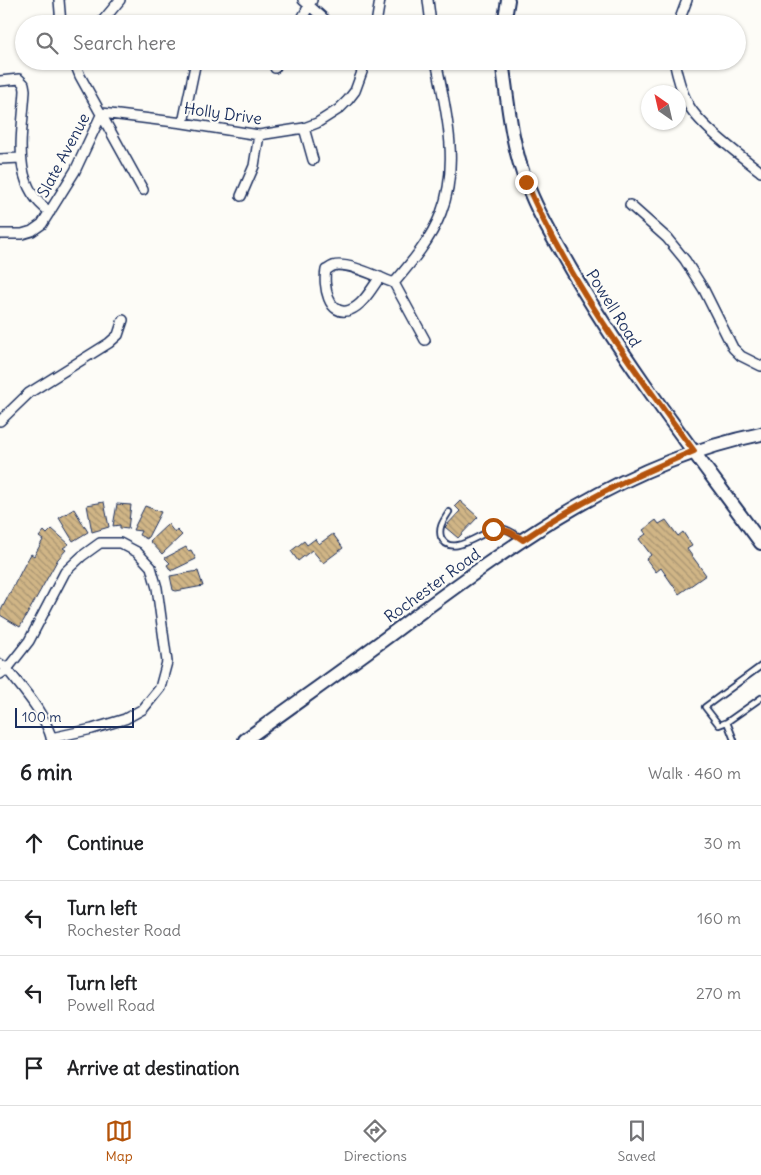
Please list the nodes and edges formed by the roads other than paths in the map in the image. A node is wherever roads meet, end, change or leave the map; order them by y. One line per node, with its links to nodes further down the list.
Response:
1 (59, 0): 8 (street)
2 (120, 0): 9 (street)
3 (380, 0): 12 (street)
4 (428, 0): 13 (street)
5 (508, 0): 14 (street)
6 (687, 0): 15 (street)
7 (308, 2): 10 (street); 11 (street)
8 (60, 15)
9 (108, 15)
10 (303, 15)
11 (321, 15)
12 (378, 15)
13 (430, 15)
14 (506, 15)
15 (681, 15)
16 (78, 70): 23 (street)
17 (194, 70): 24 (street)
18 (363, 70): 25 (street, Holly Drive)
19 (438, 70): 37 (street)
20 (503, 70): 43 (street, Powell Road)
21 (675, 70): 30 (street)
22 (0, 81): 27 (street)
23 (102, 113): 24 (street, Holly Drive); 31 (street); 34 (street, Slate Avenue)
24 (183, 123): 26 (street, Holly Drive)
25 (304, 128): 26 (street, Holly Drive); 29 (street)
26 (258, 136): 32 (street)
27 (21, 158): 28 (street); 34 (street)
28 (0, 159)
29 (313, 160)
30 (761, 172)
31 (143, 190)
32 (241, 196)
33 (630, 205): 40 (street)
34 (50, 212): 35 (street, Slate Avenue)
35 (0, 234)
36 (380, 277): 36 (street); 37 (street)
37 (394, 283): 39 (street)
38 (123, 320): 41 (street)
39 (424, 340)
40 (761, 366)
41 (0, 420)
42 (761, 434): 43 (street, Rochester Road)
43 (694, 451): 45 (street, Rochester Road); 46 (street, Powell Road)
44 (449, 512): 45 (lane)
45 (523, 540): 52 (street, Rochester Road)
46 (761, 543)
47 (761, 666): 50 (lane)
48 (2, 669): 51 (street); 51 (street)
49 (761, 698): 50 (lane)
50 (727, 722): 53 (lane)
51 (52, 739)
52 (245, 740)
53 (734, 740)

